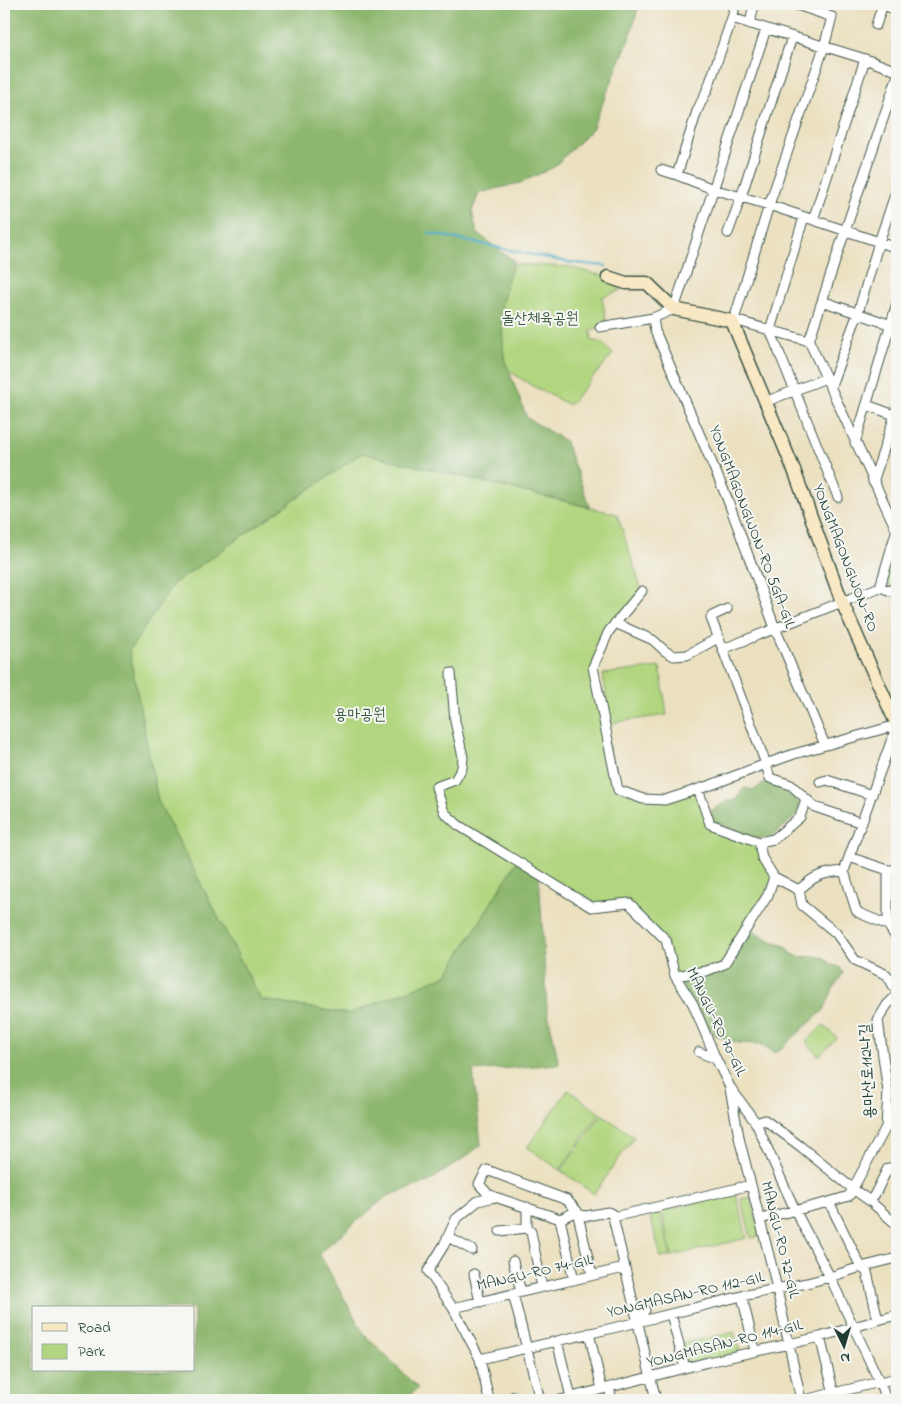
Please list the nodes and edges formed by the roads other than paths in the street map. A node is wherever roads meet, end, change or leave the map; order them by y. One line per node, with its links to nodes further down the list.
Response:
1 (730, 4): 6 (street)
2 (754, 4): 7 (street)
3 (794, 4): 11 (street)
4 (883, 4): 5 (street); 8 (street)
5 (897, 10)
6 (732, 18): 7 (street); 16 (street)
7 (750, 24): 9 (street)
8 (876, 25)
9 (766, 29): 10 (street); 17 (street)
10 (792, 37): 11 (street); 19 (street)
11 (824, 47): 12 (street); 20 (street)
12 (865, 59): 13 (street); 21 (street)
13 (897, 71)
14 (897, 78): 22 (street)
15 (661, 170): 16 (street)
16 (677, 175): 17 (street)
17 (713, 189): 19 (street); 29 (street)
18 (897, 189): 24 (street)
19 (741, 197): 20 (street); 23 (street)
20 (769, 205): 21 (street); 32 (street)
21 (809, 218): 22 (street); 35 (street)
22 (845, 231): 24 (street); 27 (street)
23 (728, 233)
24 (879, 242): 25 (street); 30 (street)
25 (897, 248)
26 (608, 277): 29 (street)
27 (822, 301): 30 (street); 36 (street)
28 (897, 303): 33 (street)
29 (674, 309): 31 (street); 32 (street)
30 (858, 313): 33 (street); 38 (street)
31 (653, 318): 34 (street); 53 (street, YONGMAGONGWON-RO 5GA-GIL)
32 (733, 320): 35 (street); 40 (street, YONGMAGONGWON-RO)
33 (894, 326): 41 (street)
34 (600, 327)
35 (770, 330): 36 (street); 39 (street)
36 (809, 341): 37 (street)
37 (826, 378): 38 (street); 39 (street)
38 (830, 388): 43 (street)
39 (794, 390): 40 (street); 45 (street)
40 (765, 402): 50 (street, YONGMAGONGWON-RO)
41 (866, 405): 42 (street); 43 (street)
42 (897, 413): 44 (street)
43 (855, 443): 44 (street)
44 (873, 482): 46 (street)
45 (838, 497)
46 (897, 530): 47 (street)
47 (880, 587): 49 (street); 50 (street)
48 (642, 591): 52 (street)
49 (897, 593)
50 (842, 602): 53 (street); 57 (street, YONGMAGONGWON-RO)
51 (727, 610): 54 (street)
52 (615, 623): 54 (street); 61 (street)
53 (775, 628): 55 (street); 58 (street, YONGMAGONGWON-RO 5GA-GIL)
54 (718, 638): 55 (street)
55 (723, 649): 59 (street)
56 (451, 673): 73 (street, MANGU-RO 70-GIL)
57 (897, 725): 58 (street); 62 (street)
58 (825, 745): 59 (street)
59 (766, 764): 61 (street); 63 (street)
60 (820, 782): 62 (street)
61 (698, 789): 65 (street)
62 (872, 795): 64 (street)
63 (806, 799): 64 (street); 65 (street)
64 (862, 822): 66 (street)
65 (758, 842): 69 (street)
66 (849, 857): 67 (street); 68 (street)
67 (893, 870): 71 (street)
68 (844, 871): 70 (street); 71 (street)
69 (774, 877): 70 (street); 73 (street)
70 (799, 890): 74 (street)
71 (888, 925): 72 (street)
72 (897, 939)
73 (675, 976): 76 (street, MANGU-RO 70-GIL)
74 (897, 994): 81 (street, 용마산로112나길)
75 (699, 1052): 76 (street)
76 (716, 1059): 77 (street, MANGU-RO 70-GIL)
77 (730, 1087): 78 (street, MANGU-RO 70-GIL); 80 (street, MANGU-RO 72-GIL)
78 (756, 1123): 81 (street); 86 (street, MANGU-RO 70-GIL)
79 (897, 1171): 83 (street)
80 (751, 1184): 88 (street); 90 (street, MANGU-RO 72-GIL)
81 (852, 1189): 83 (street); 84 (street)
82 (495, 1197): 85 (street); 87 (street); 94 (street)
83 (870, 1201): 91 (street)
84 (829, 1202): 86 (street); 98 (street)
85 (527, 1207): 89 (street); 92 (street)
86 (796, 1210): 90 (street); 104 (street, MANGU-RO 70-GIL)
87 (578, 1212): 88 (street); 89 (street); 103 (street)
88 (613, 1217): 99 (street)
89 (560, 1219): 105 (street)
90 (760, 1219): 100 (street, MANGU-RO 72-GIL)
91 (897, 1225)
92 (527, 1228): 93 (street); 106 (street)
93 (500, 1231)
94 (448, 1238): 95 (street); 111 (street)
95 (472, 1250)
96 (897, 1258): 98 (street, YONGMASAN-RO 112-GIL)
97 (513, 1261): 108 (street)
98 (861, 1266): 104 (street, YONGMASAN-RO 112-GIL); 115 (street)
99 (624, 1268): 103 (street, MANGU-RO 74-GIL); 116 (street)
100 (773, 1271): 101 (street); 107 (street, MANGU-RO 72-GIL)
101 (764, 1273)
102 (474, 1274): 110 (street)
103 (592, 1275): 105 (street, MANGU-RO 74-GIL)
104 (830, 1277): 107 (street, YONGMASAN-RO 112-GIL); 117 (street, MANGU-RO 70-GIL)
105 (574, 1280): 106 (street, MANGU-RO 74-GIL)
106 (542, 1287): 108 (street, MANGU-RO 74-GIL)
107 (777, 1289): 109 (street, YONGMASAN-RO 112-GIL); 121 (street, MANGU-RO 72-GIL)
108 (517, 1293): 110 (street, MANGU-RO 74-GIL); 122 (street)
109 (742, 1296): 113 (street, YONGMASAN-RO 112-GIL); 123 (street)
110 (480, 1302): 111 (street, MANGU-RO 74-GIL)
111 (453, 1308): 124 (street)
112 (645, 1310): 116 (street)
113 (671, 1314): 116 (street, YONGMASAN-RO 112-GIL); 125 (street)
114 (897, 1315): 115 (street, YONGMASAN-RO 114-GIL)
115 (878, 1320): 117 (street, YONGMASAN-RO 114-GIL)
116 (637, 1322): 118 (street, YONGMASAN-RO 112-GIL); 126 (street)
117 (852, 1327): 119 (street, YONGMASAN-RO 114-GIL); 128 (street, MANGU-RO 70-GIL)
118 (589, 1333): 120 (street, YONGMASAN-RO 112-GIL); 129 (street)
119 (820, 1337): 121 (street, YONGMASAN-RO 114-GIL); 130 (street)
120 (557, 1341): 122 (street, YONGMASAN-RO 112-GIL); 131 (street)
121 (789, 1344): 123 (street, YONGMASAN-RO 114-GIL); 137 (street, MANGU-RO 72-GIL)
122 (526, 1348): 124 (street, YONGMASAN-RO 112-GIL); 133 (street)
123 (755, 1352): 125 (street, YONGMASAN-RO 114-GIL)
124 (480, 1359): 132 (street)
125 (685, 1368): 126 (street, YONGMASAN-RO 114-GIL)
126 (651, 1377): 129 (street, YONGMASAN-RO 114-GIL); 136 (street)
127 (897, 1378): 128 (street)
128 (880, 1383): 130 (street); 138 (street, MANGU-RO 70-GIL)
129 (606, 1389): 131 (street, YONGMASAN-RO 114-GIL); 135 (street)
130 (834, 1394): 137 (street)
131 (571, 1397): 134 (street, YONGMASAN-RO 114-GIL)
132 (490, 1400)
133 (540, 1400)
134 (560, 1400)
135 (612, 1400)
136 (656, 1400)
137 (803, 1400)
138 (886, 1400)

